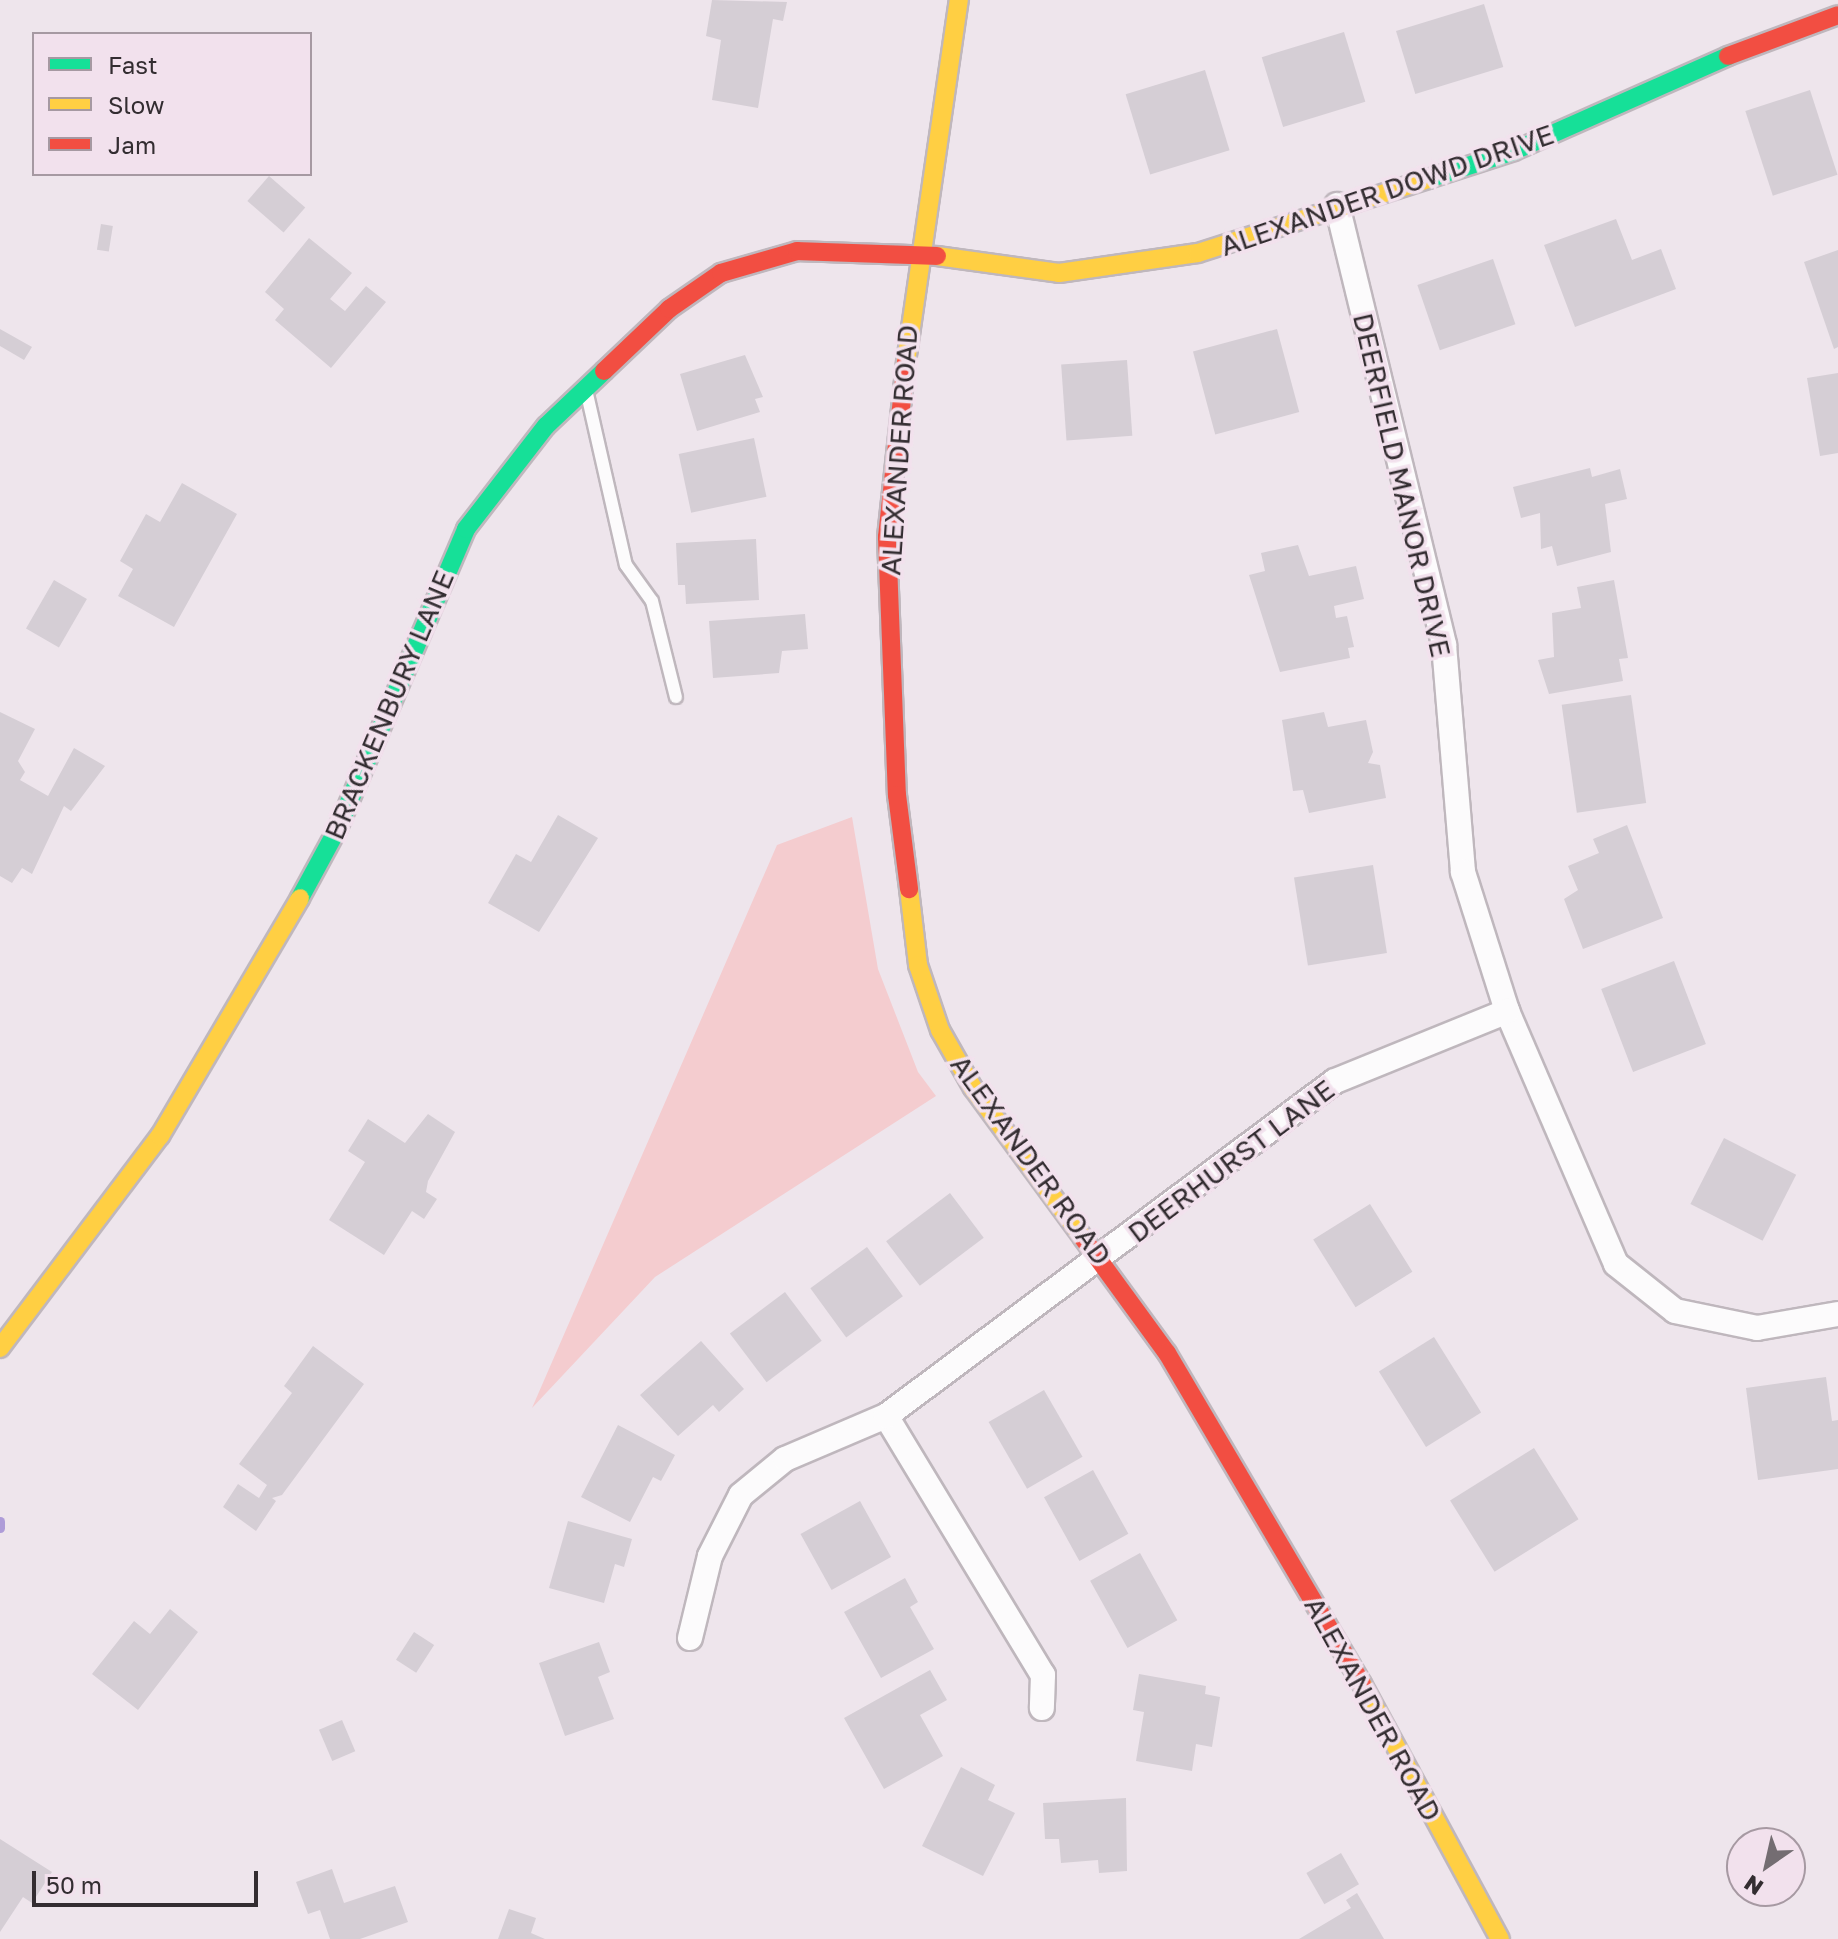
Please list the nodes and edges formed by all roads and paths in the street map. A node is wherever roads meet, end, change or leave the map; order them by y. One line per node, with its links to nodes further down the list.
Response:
1 (959, 0): 4 (street, ALEXANDER ROAD)
2 (1838, 15): 3 (street, ALEXANDER DOWD DRIVE)
3 (1337, 205): 4 (street, ALEXANDER DOWD DRIVE); 7 (street, DEERFIELD MANOR DRIVE)
4 (917, 253): 5 (street, BRACKENBURY LANE); 8 (street, ALEXANDER ROAD)
5 (585, 387): 6 (lane); 10 (street, BRACKENBURY LANE)
6 (676, 697)
7 (1507, 1011): 8 (street, DEERHURST LANE); 9 (street, DEERFIELD MANOR DRIVE)
8 (1102, 1258): 11 (street, DEERHURST LANE); 14 (street, ALEXANDER ROAD)
9 (1838, 1314)
10 (0, 1348)
11 (886, 1416): 12 (street, DEERHURST LANE); 13 (street)
12 (690, 1638)
13 (1042, 1708)
14 (1500, 1939)

